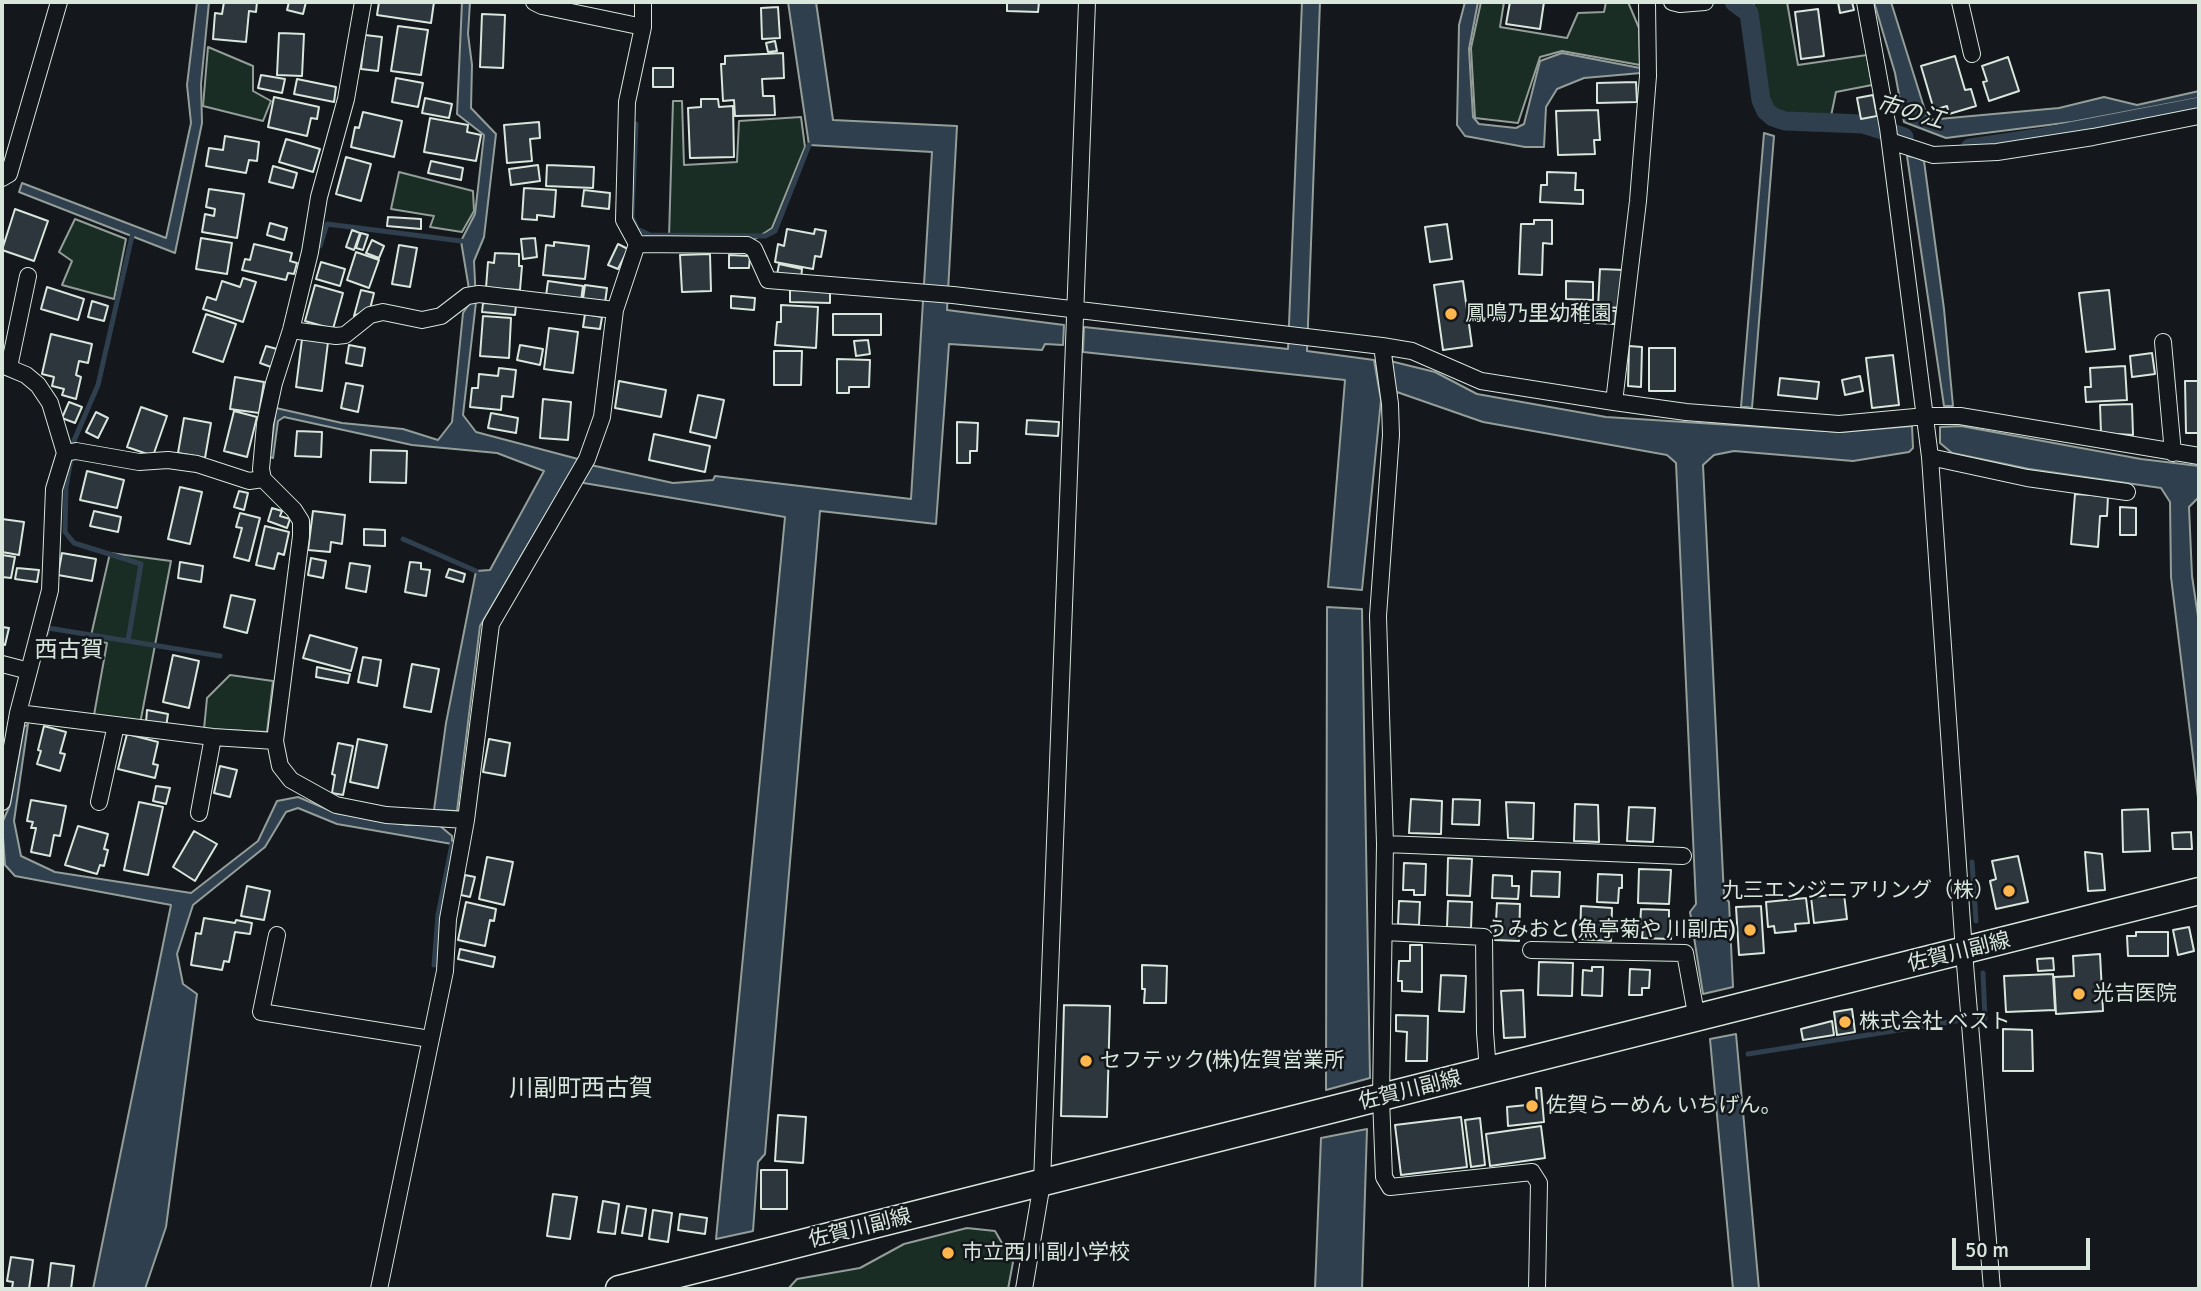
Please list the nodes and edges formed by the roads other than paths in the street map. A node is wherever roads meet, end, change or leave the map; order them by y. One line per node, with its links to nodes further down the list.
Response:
1 (59, 2): 15 (street)
2 (363, 2): 20 (street)
3 (534, 2): 11 (street)
4 (643, 2): 11 (street)
5 (1087, 2): 19 (street)
6 (1647, 2): 24 (street)
7 (1672, 2): 8 (street)
8 (1705, 2)
9 (1865, 2): 14 (street)
10 (1961, 2): 12 (street)
11 (643, 27): 16 (street)
12 (1972, 54)
13 (2199, 116): 14 (street)
14 (1889, 135): 25 (street)
15 (2, 178)
16 (637, 244): 18 (street); 19 (street)
17 (28, 276): 23 (street)
18 (615, 310): 20 (street); 41 (street)
19 (1076, 311): 22 (street); 53 (street)
20 (291, 330): 30 (street)
21 (2163, 342): 27 (street)
22 (1382, 346): 24 (street); 42 (street)
23 (5, 366): 26 (street)
24 (1614, 402): 25 (street)
25 (1926, 416): 27 (street); 29 (street)
26 (65, 453): 30 (street); 33 (street)
27 (2173, 453): 28 (street)
28 (2199, 456)
29 (1930, 457): 31 (street); 48 (street)
30 (263, 479): 37 (street)
31 (2127, 492)
32 (2, 664): 33 (street)
33 (29, 671): 34 (street)
34 (18, 713): 35 (street); 38 (street)
35 (116, 725): 36 (street); 39 (street)
36 (213, 737): 37 (street); 40 (street)
37 (275, 741): 41 (street)
38 (2, 802)
39 (99, 802)
40 (199, 813)
41 (466, 820): 50 (street)
42 (1385, 844): 43 (street); 45 (street)
43 (1683, 856)
44 (2199, 891): 48 (main road, 佐賀川副線)
45 (1385, 932): 51 (street); 52 (street)
46 (277, 934): 50 (street)
47 (1531, 950): 49 (street)
48 (1964, 952): 49 (main road, 佐賀川副線); 58 (street)
49 (1697, 1019): 51 (main road, 佐賀川副線)
50 (430, 1039): 54 (street)
51 (1488, 1071): 52 (main road, 佐賀川副線)
52 (1381, 1098): 53 (main road, 佐賀川副線); 57 (street)
53 (1042, 1183): 55 (main road, 佐賀川副線); 56 (street)
54 (379, 1289)
55 (619, 1289)
56 (1024, 1289)
57 (1536, 1289)
58 (1992, 1289)

